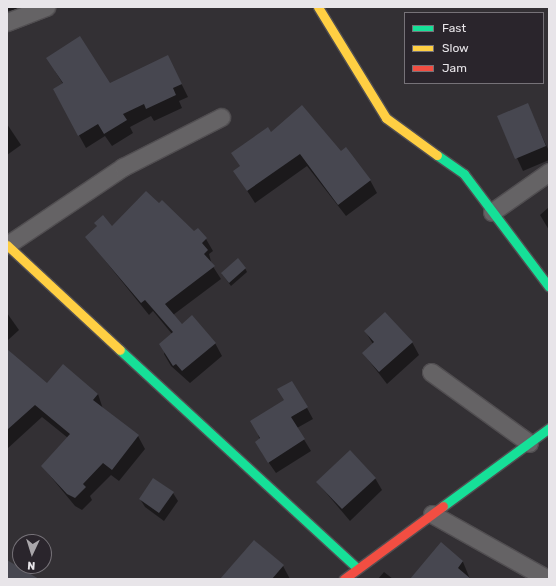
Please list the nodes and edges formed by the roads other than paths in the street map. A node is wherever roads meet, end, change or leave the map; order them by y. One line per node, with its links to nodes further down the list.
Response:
1 (46, 7): 3 (street)
2 (318, 7): 6 (street)
3 (7, 22)
4 (221, 117): 7 (street)
5 (549, 172): 6 (street)
6 (492, 212): 8 (street)
7 (7, 245): 13 (street)
8 (549, 287)
9 (430, 372): 11 (street)
10 (549, 428): 11 (street)
11 (528, 443): 12 (street)
12 (432, 514): 13 (street); 15 (street)
13 (357, 568): 14 (street)
14 (344, 579)
15 (548, 579)

